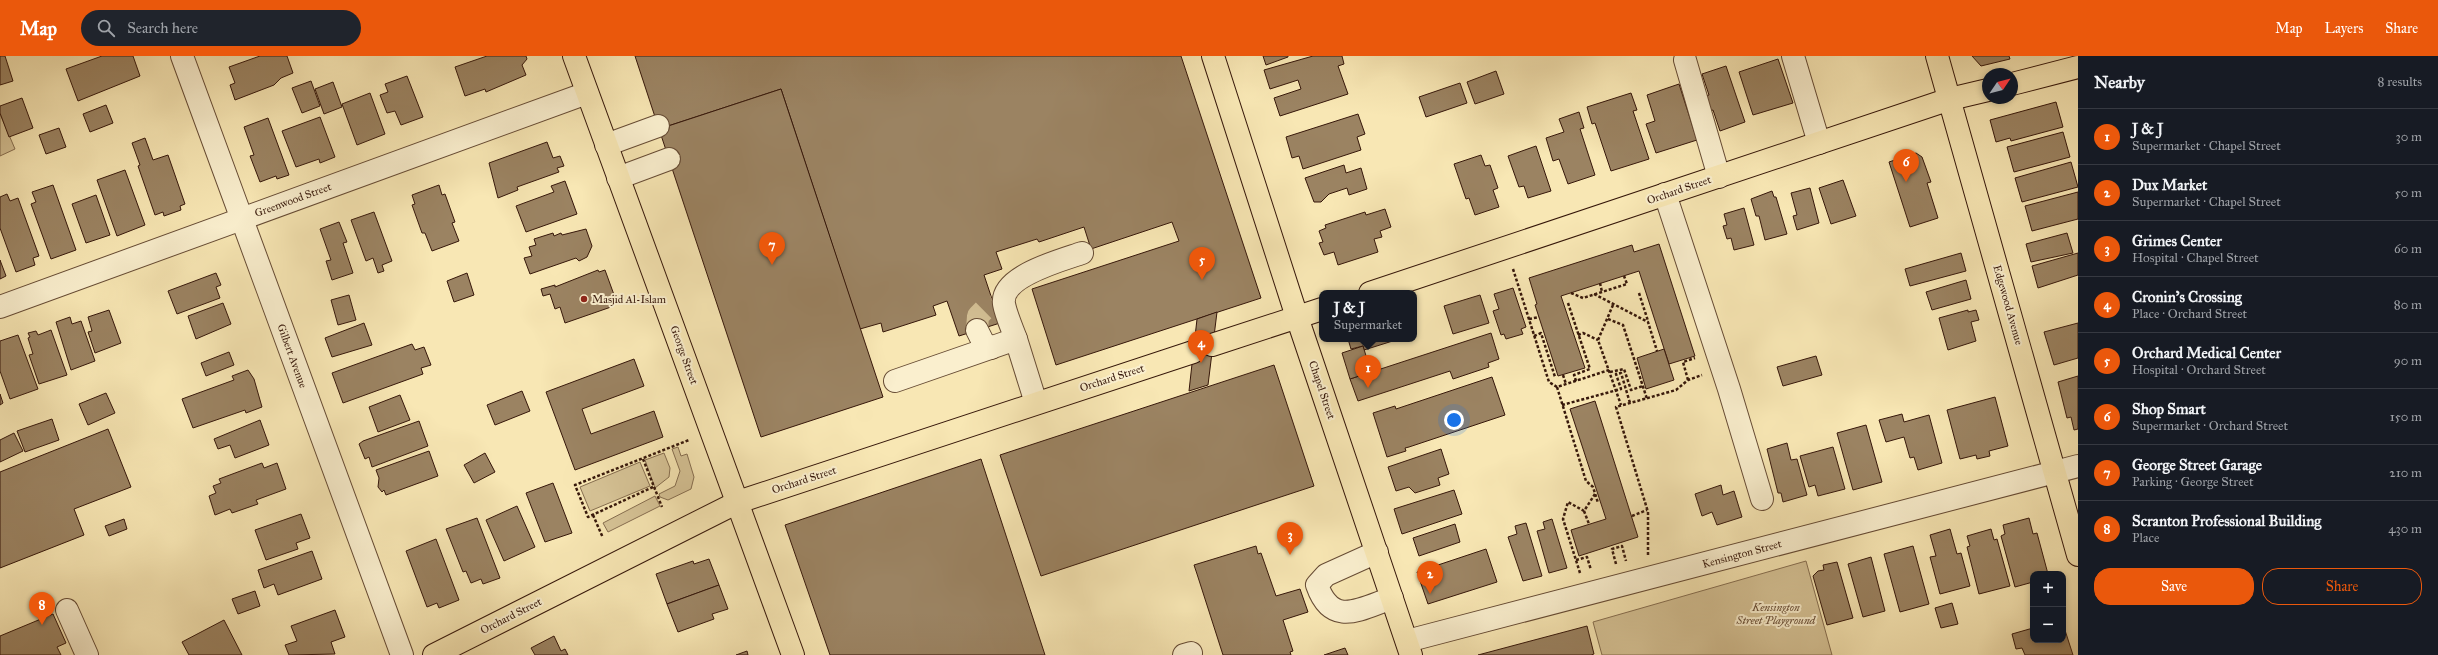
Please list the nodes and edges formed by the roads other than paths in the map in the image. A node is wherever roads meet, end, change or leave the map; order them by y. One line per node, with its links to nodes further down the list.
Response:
1 (182, 56): 19 (street, Gilbert Avenue)
2 (574, 56): 10 (main road, George Street)
3 (1213, 56): 24 (main road, Chapel Street)
4 (1793, 56): 13 (street)
5 (1938, 56): 11 (main road, Edgewood Avenue)
6 (1685, 60): 16 (street)
7 (2078, 67): 8 (main road)
8 (2018, 82)
9 (1982, 91): 11 (main road, Orchard Street)
10 (587, 93): 14 (main road, George Street); 19 (street, Greenwood Street)
11 (1950, 99): 13 (main road, Orchard Street); 31 (main road, Edgewood Avenue)
12 (658, 126): 14 (street)
13 (1818, 143): 16 (main road, Orchard Street)
14 (606, 145): 17 (main road, George Street)
15 (669, 159): 17 (street)
16 (1718, 176): 18 (main road, Orchard Street)
17 (618, 178): 33 (main road, George Street)
18 (1665, 194): 21 (main road, Orchard Street); 32 (street)
19 (241, 219): 22 (street, Greenwood Street); 40 (street, Gilbert Avenue)
20 (1082, 253): 26 (street)
21 (1379, 290)
22 (0, 307)
23 (1319, 310): 24 (main road, Orchard Street)
24 (1297, 317): 29 (main road, Orchard Street); 34 (main road, Chapel Street)
25 (977, 330): 27 (street)
26 (1016, 339): 27 (street); 29 (street)
27 (991, 348): 28 (street)
28 (895, 381)
29 (1036, 403): 33 (main road, Orchard Street)
30 (2078, 466): 31 (street, Kensington Street)
31 (2054, 472): 35 (main road, Edgewood Avenue); 38 (street, Kensington Street)
32 (1762, 499)
33 (738, 502): 41 (main road, Orchard Street); 42 (main road, George Street)
34 (1376, 552): 36 (main road, Chapel Street); 36 (street)
35 (2078, 555)
36 (1392, 598): 38 (main road, Chapel Street)
37 (67, 610): 39 (street)
38 (1409, 648)
39 (87, 655)
40 (402, 655)
41 (434, 655)
42 (793, 655)

